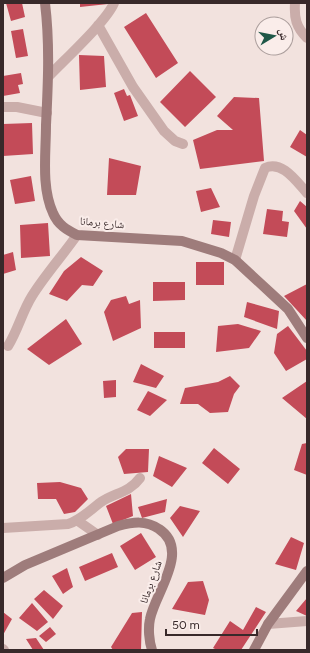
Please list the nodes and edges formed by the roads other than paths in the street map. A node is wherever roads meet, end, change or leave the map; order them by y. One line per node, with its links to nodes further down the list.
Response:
1 (45, 3): 6 (street, شارع برمانا)
2 (114, 3): 4 (street)
3 (296, 3): 5 (street)
4 (98, 25): 6 (street); 9 (street)
5 (307, 38)
6 (48, 77): 8 (street, شارع برمانا)
7 (3, 107): 8 (street)
8 (47, 113): 11 (street, شارع برمانا)
9 (183, 144)
10 (307, 193): 12 (street)
11 (77, 234): 12 (street, شارع برمانا); 14 (street)
12 (235, 260): 13 (street, شارع برمانا)
13 (307, 338)
14 (8, 346)
15 (140, 478): 16 (street)
16 (78, 521): 17 (street); 18 (street)
17 (3, 528)
18 (98, 535): 20 (street, شارع برمانا); 23 (street, شارع برمانا)
19 (307, 571): 22 (street)
20 (3, 578)
21 (307, 621): 22 (street)
22 (268, 624): 24 (street)
23 (152, 650)
24 (254, 650)

